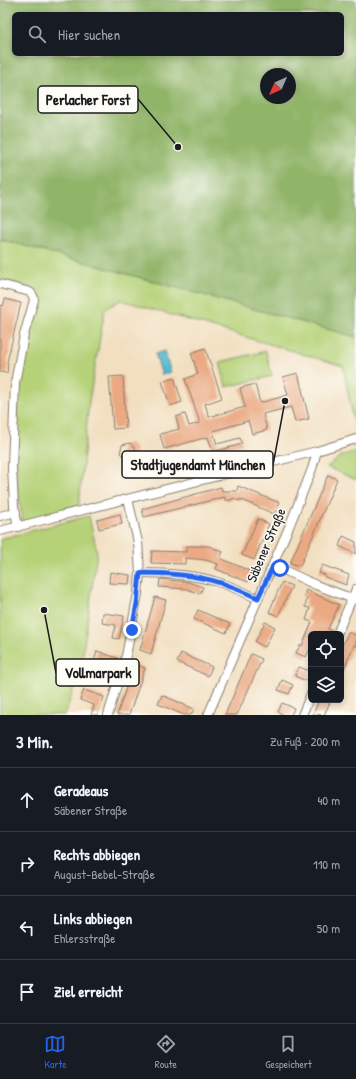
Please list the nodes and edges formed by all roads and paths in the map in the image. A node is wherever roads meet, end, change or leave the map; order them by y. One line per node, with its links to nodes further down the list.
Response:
1 (0, 284): 5 (street)
2 (356, 439): 3 (street)
3 (317, 451): 4 (street); 9 (street, Säbener Straße)
4 (128, 498): 7 (street); 10 (street)
5 (16, 512): 6 (street); 7 (street)
6 (0, 516)
7 (18, 526): 8 (street)
8 (0, 531)
9 (273, 566): 12 (street, Säbener Straße); 13 (street)
10 (140, 573): 12 (street); 16 (street)
11 (356, 589): 13 (street)
12 (258, 598): 17 (street, Säbener Straße)
13 (354, 600): 14 (street)
14 (338, 631)
15 (308, 701): 18 (street)
16 (108, 715)
17 (208, 715)
18 (302, 715)

